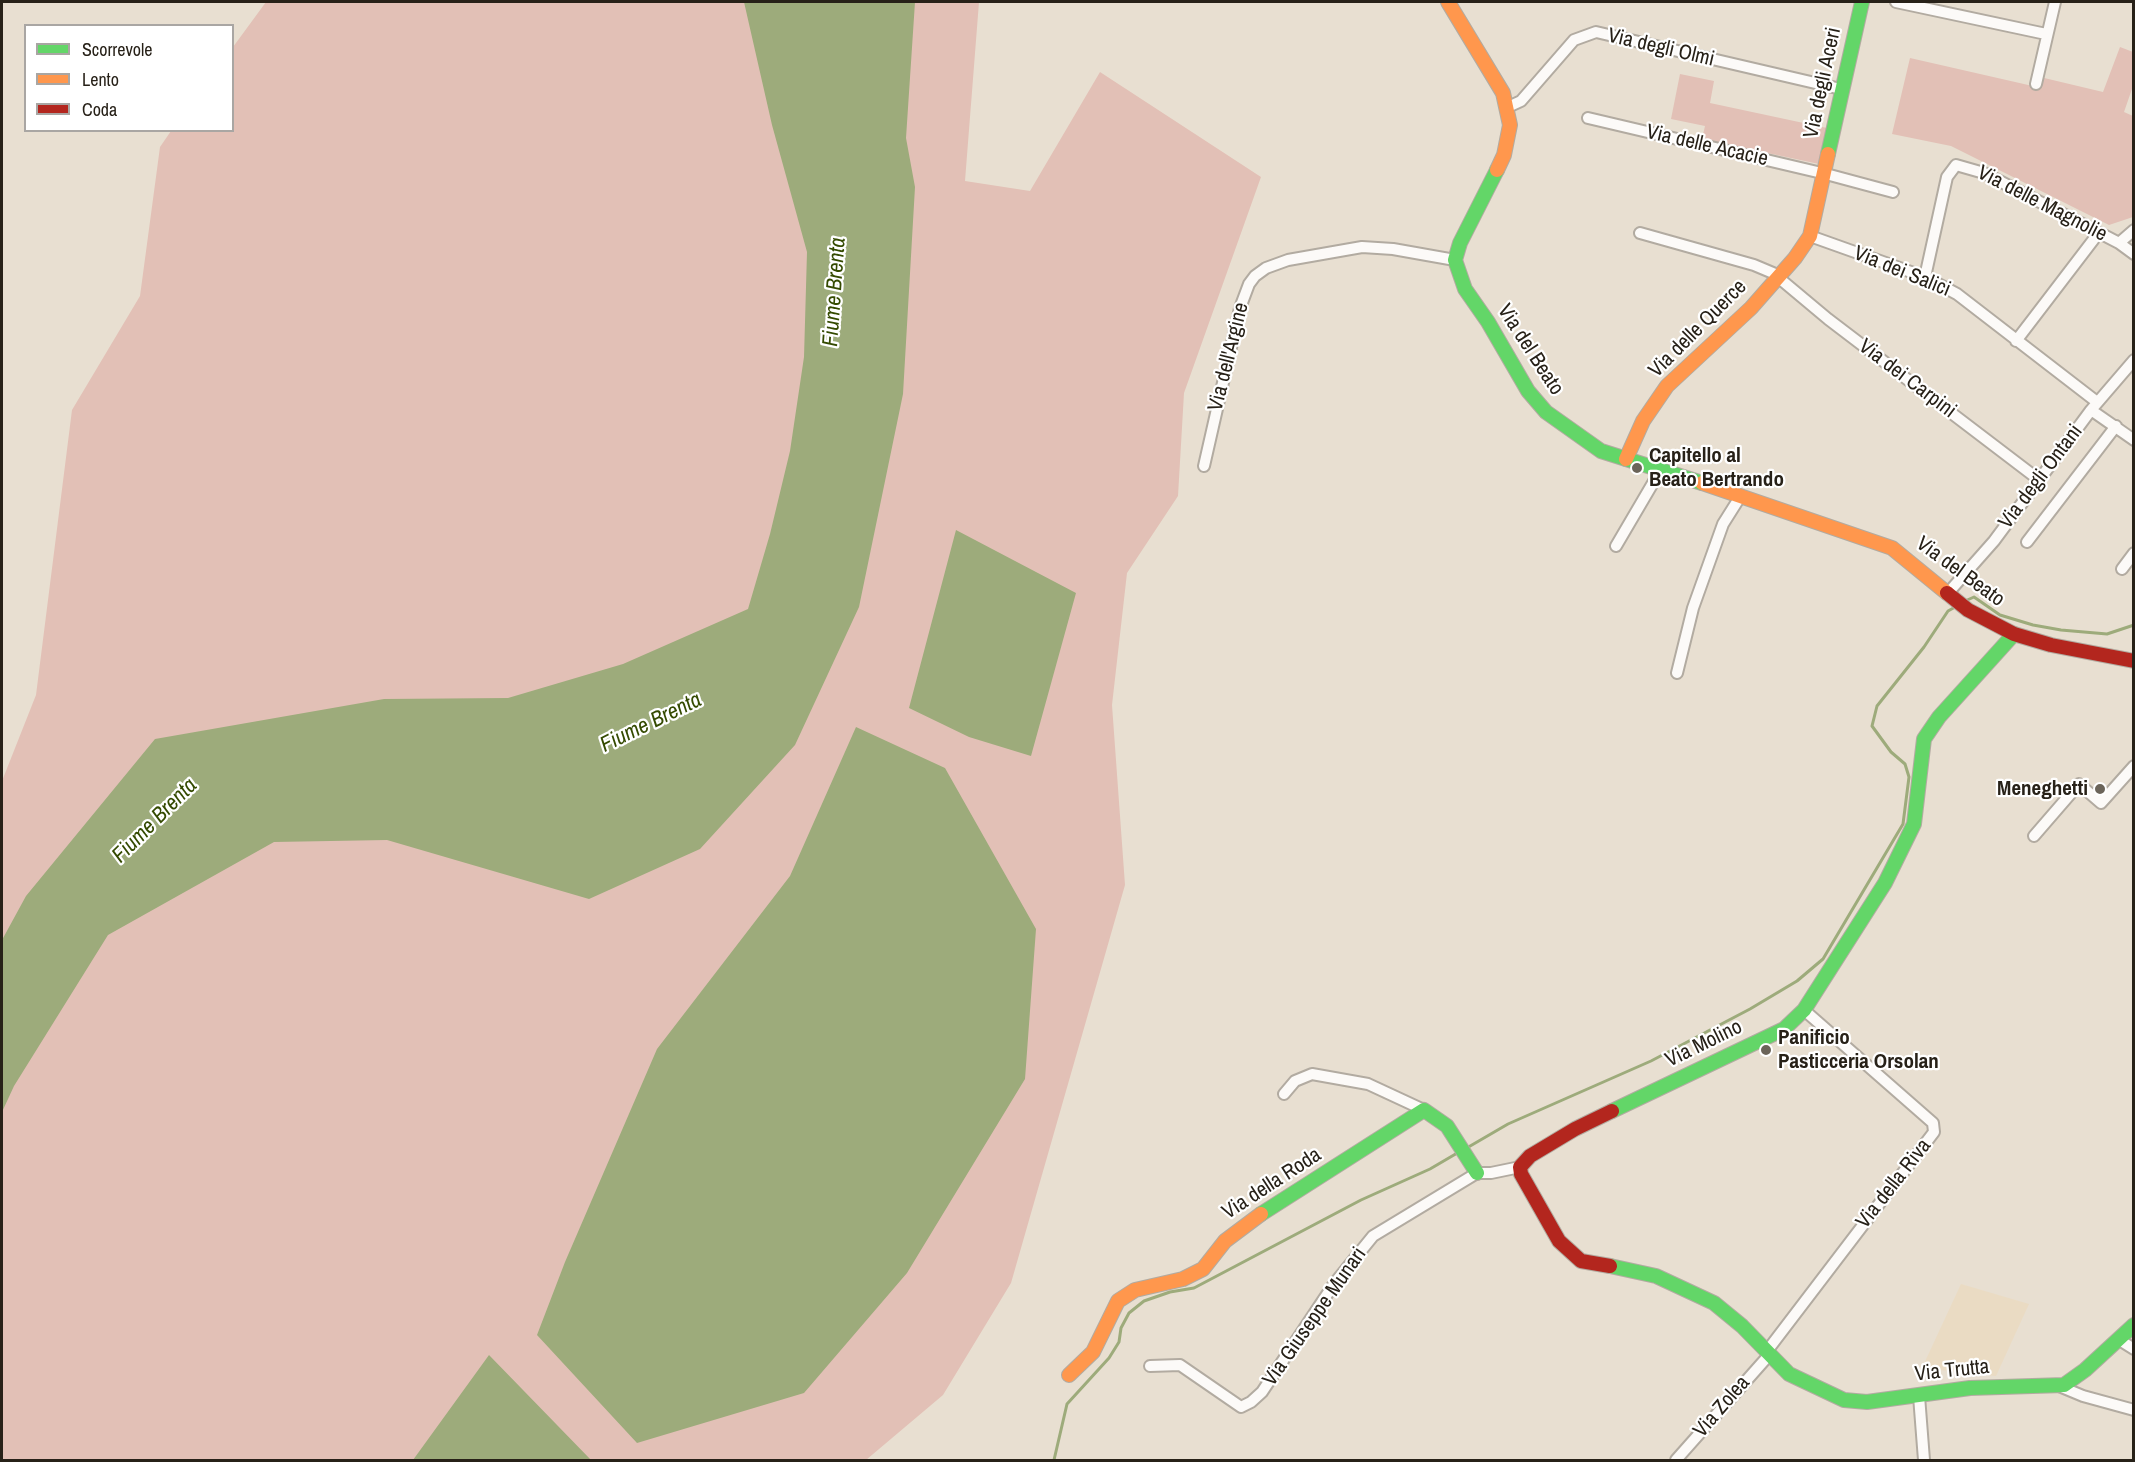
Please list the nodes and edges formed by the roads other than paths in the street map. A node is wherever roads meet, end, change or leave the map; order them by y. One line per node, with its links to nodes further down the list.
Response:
1 (1448, 2): 8 (street)
2 (1862, 2): 7 (street, Via degli Aceri)
3 (1896, 2): 5 (street)
4 (2055, 2): 5 (street)
5 (2046, 34): 6 (street)
6 (2036, 84)
7 (1841, 89): 8 (street, Via degli Olmi); 10 (street, Via degli Aceri)
8 (1508, 107): 18 (street)
9 (1588, 118): 10 (street, Via delle Acacie)
10 (1826, 174): 11 (street); 14 (street, Via degli Aceri)
11 (1893, 192)
12 (2133, 230): 16 (street)
13 (1640, 233): 19 (street, Via dei Carpini)
14 (1810, 236): 19 (street, Via delle Querce); 20 (street, Via dei Salici)
15 (2094, 239): 21 (street)
16 (2119, 243): 17 (street, Via delle Magnolie); 20 (street, Via delle Magnolie)
17 (2133, 254)
18 (1455, 260): 26 (street, Via del Beato); 27 (street, Via dell'Argine)
19 (1778, 277): 26 (street, Via delle Querce); 29 (street, Via dei Carpini)
20 (1925, 277): 21 (street, Via dei Salici)
21 (2016, 341): 23 (street, Via dei Salici)
22 (2133, 360): 23 (street, Via degli Ontani)
23 (2094, 406): 24 (street, Via dei Salici); 29 (street, Via degli Ontani)
24 (2116, 426): 25 (street, Via dei Salici); 31 (street)
25 (2133, 440)
26 (1626, 459): 28 (street, Via del Beato)
27 (1204, 466)
28 (1660, 471): 30 (street, Via del Beato); 32 (street)
29 (2038, 479): 35 (street, Via degli Ontani)
30 (1740, 497): 35 (street, Via del Beato); 38 (street)
31 (2027, 542)
32 (1616, 546)
33 (2133, 553): 34 (street)
34 (2122, 568)
35 (1952, 596): 36 (street, Via del Beato)
36 (2014, 634): 37 (street, Via del Beato); 41 (street, Via Molino)
37 (2133, 661)
38 (1677, 673)
39 (2133, 766): 40 (street)
40 (2034, 836)
41 (1804, 1010): 44 (street, Via Molino); 49 (street, Via della Riva)
42 (1284, 1094): 43 (street)
43 (1424, 1110): 45 (street); 51 (street, Via della Roda)
44 (1520, 1167): 45 (street); 49 (street)
45 (1477, 1173): 50 (street, Via Giuseppe Munari)
46 (2133, 1324): 47 (street)
47 (2118, 1339): 48 (street); 52 (street)
48 (2133, 1349)
49 (1768, 1353): 53 (street, Via Trutta); 55 (street, Via Zolea)
50 (1150, 1366)
51 (1069, 1375)
52 (2059, 1386): 53 (street, Via Trutta); 54 (street)
53 (1919, 1396): 56 (street)
54 (2133, 1410)
55 (1676, 1461)
56 (1924, 1461)

